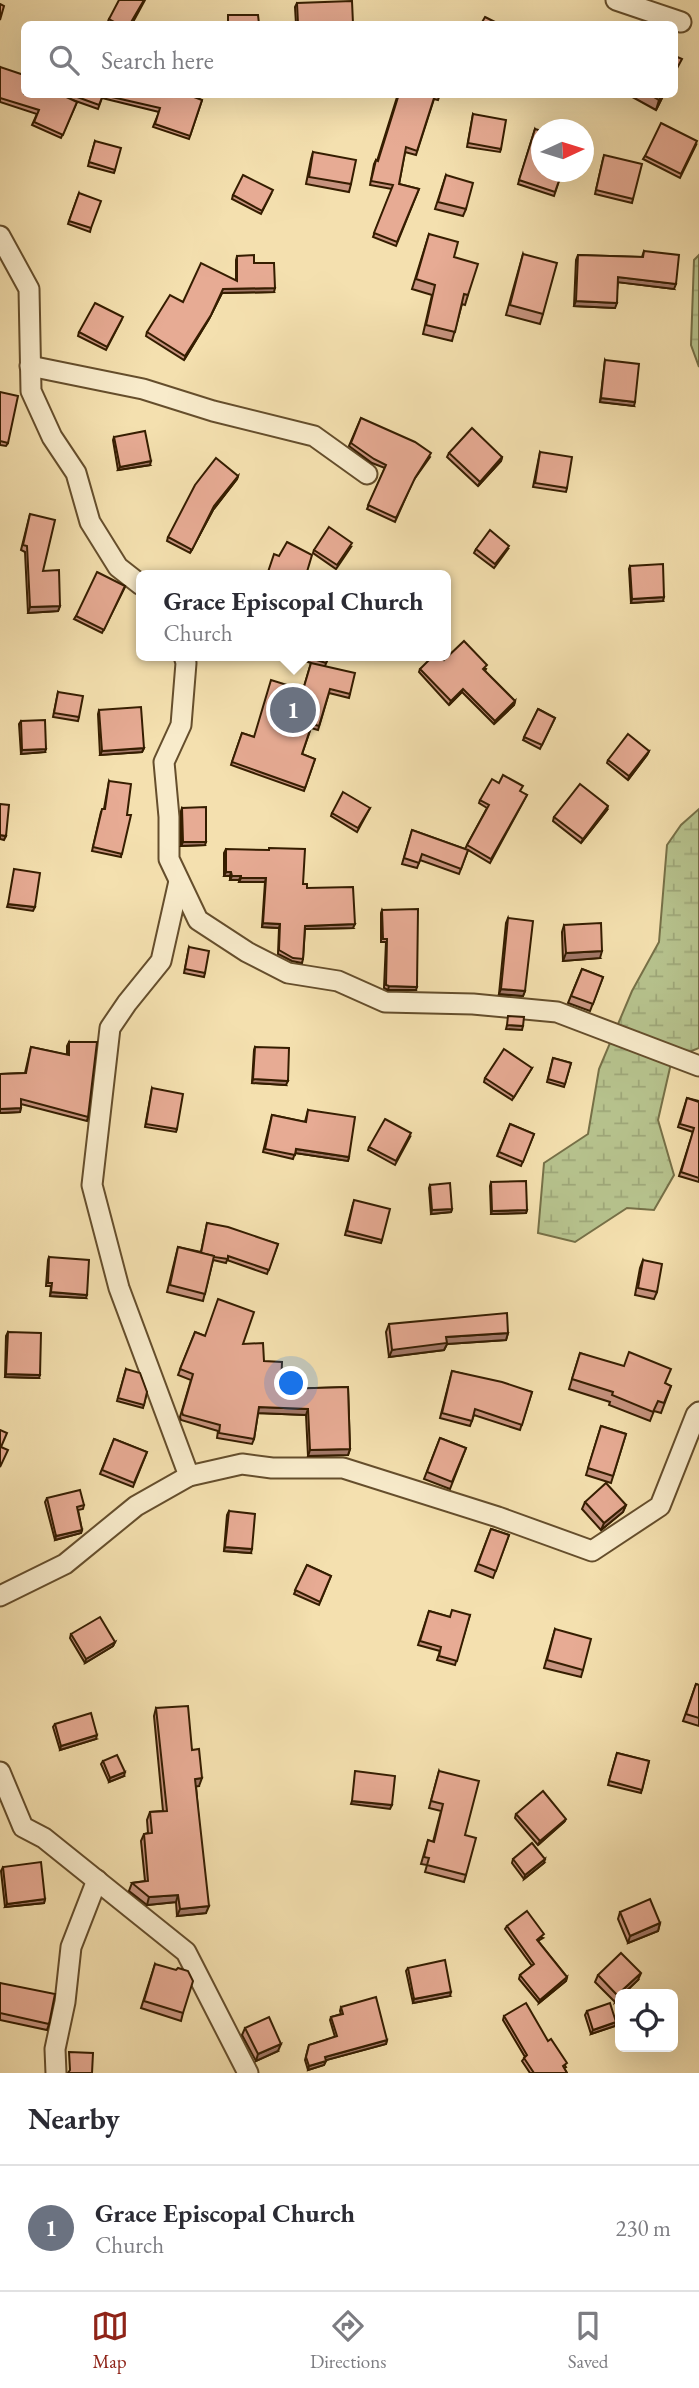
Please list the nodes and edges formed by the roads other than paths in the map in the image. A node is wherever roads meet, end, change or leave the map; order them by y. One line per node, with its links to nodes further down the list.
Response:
1 (617, 0): 2 (street)
2 (681, 22)
3 (0, 236): 4 (street)
4 (30, 366): 5 (street); 6 (street)
5 (367, 474)
6 (136, 581)
7 (185, 661): 8 (street)
8 (179, 881): 9 (street); 11 (street)
9 (699, 1066)
10 (699, 1412): 11 (street)
11 (189, 1476): 12 (street)
12 (0, 1596)
13 (2, 1785): 14 (street)
14 (97, 1880): 15 (street); 16 (street)
15 (56, 2073)
16 (248, 2073)

